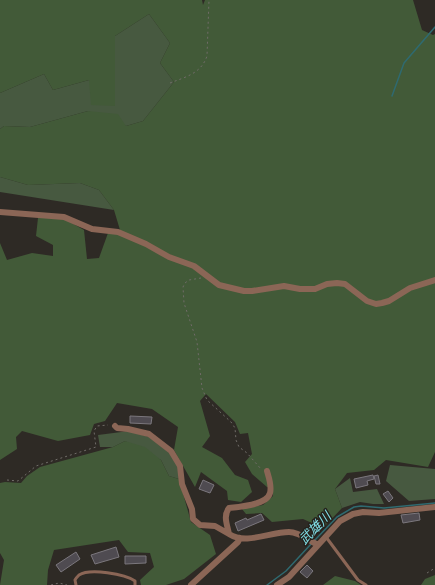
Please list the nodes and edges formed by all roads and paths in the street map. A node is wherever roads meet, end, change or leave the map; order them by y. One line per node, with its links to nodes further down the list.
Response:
1 (209, 0): 2 (path)
2 (170, 83)
3 (0, 212): 4 (street)
4 (210, 278): 5 (street); 7 (path)
5 (435, 280)
6 (115, 426): 8 (path); 10 (street)
7 (267, 471): 10 (street)
8 (6, 480)
9 (435, 507): 11 (street)
10 (229, 534): 12 (street)
11 (326, 537): 13 (street); 22 (lane)
12 (240, 538): 13 (street); 20 (street)
13 (318, 545): 21 (street)
14 (435, 568): 15 (path)
15 (427, 573)
16 (51, 585): 17 (path)
17 (66, 585)
18 (76, 585): 19 (lane)
19 (135, 585)
20 (191, 585)
21 (277, 585)
22 (366, 585)

